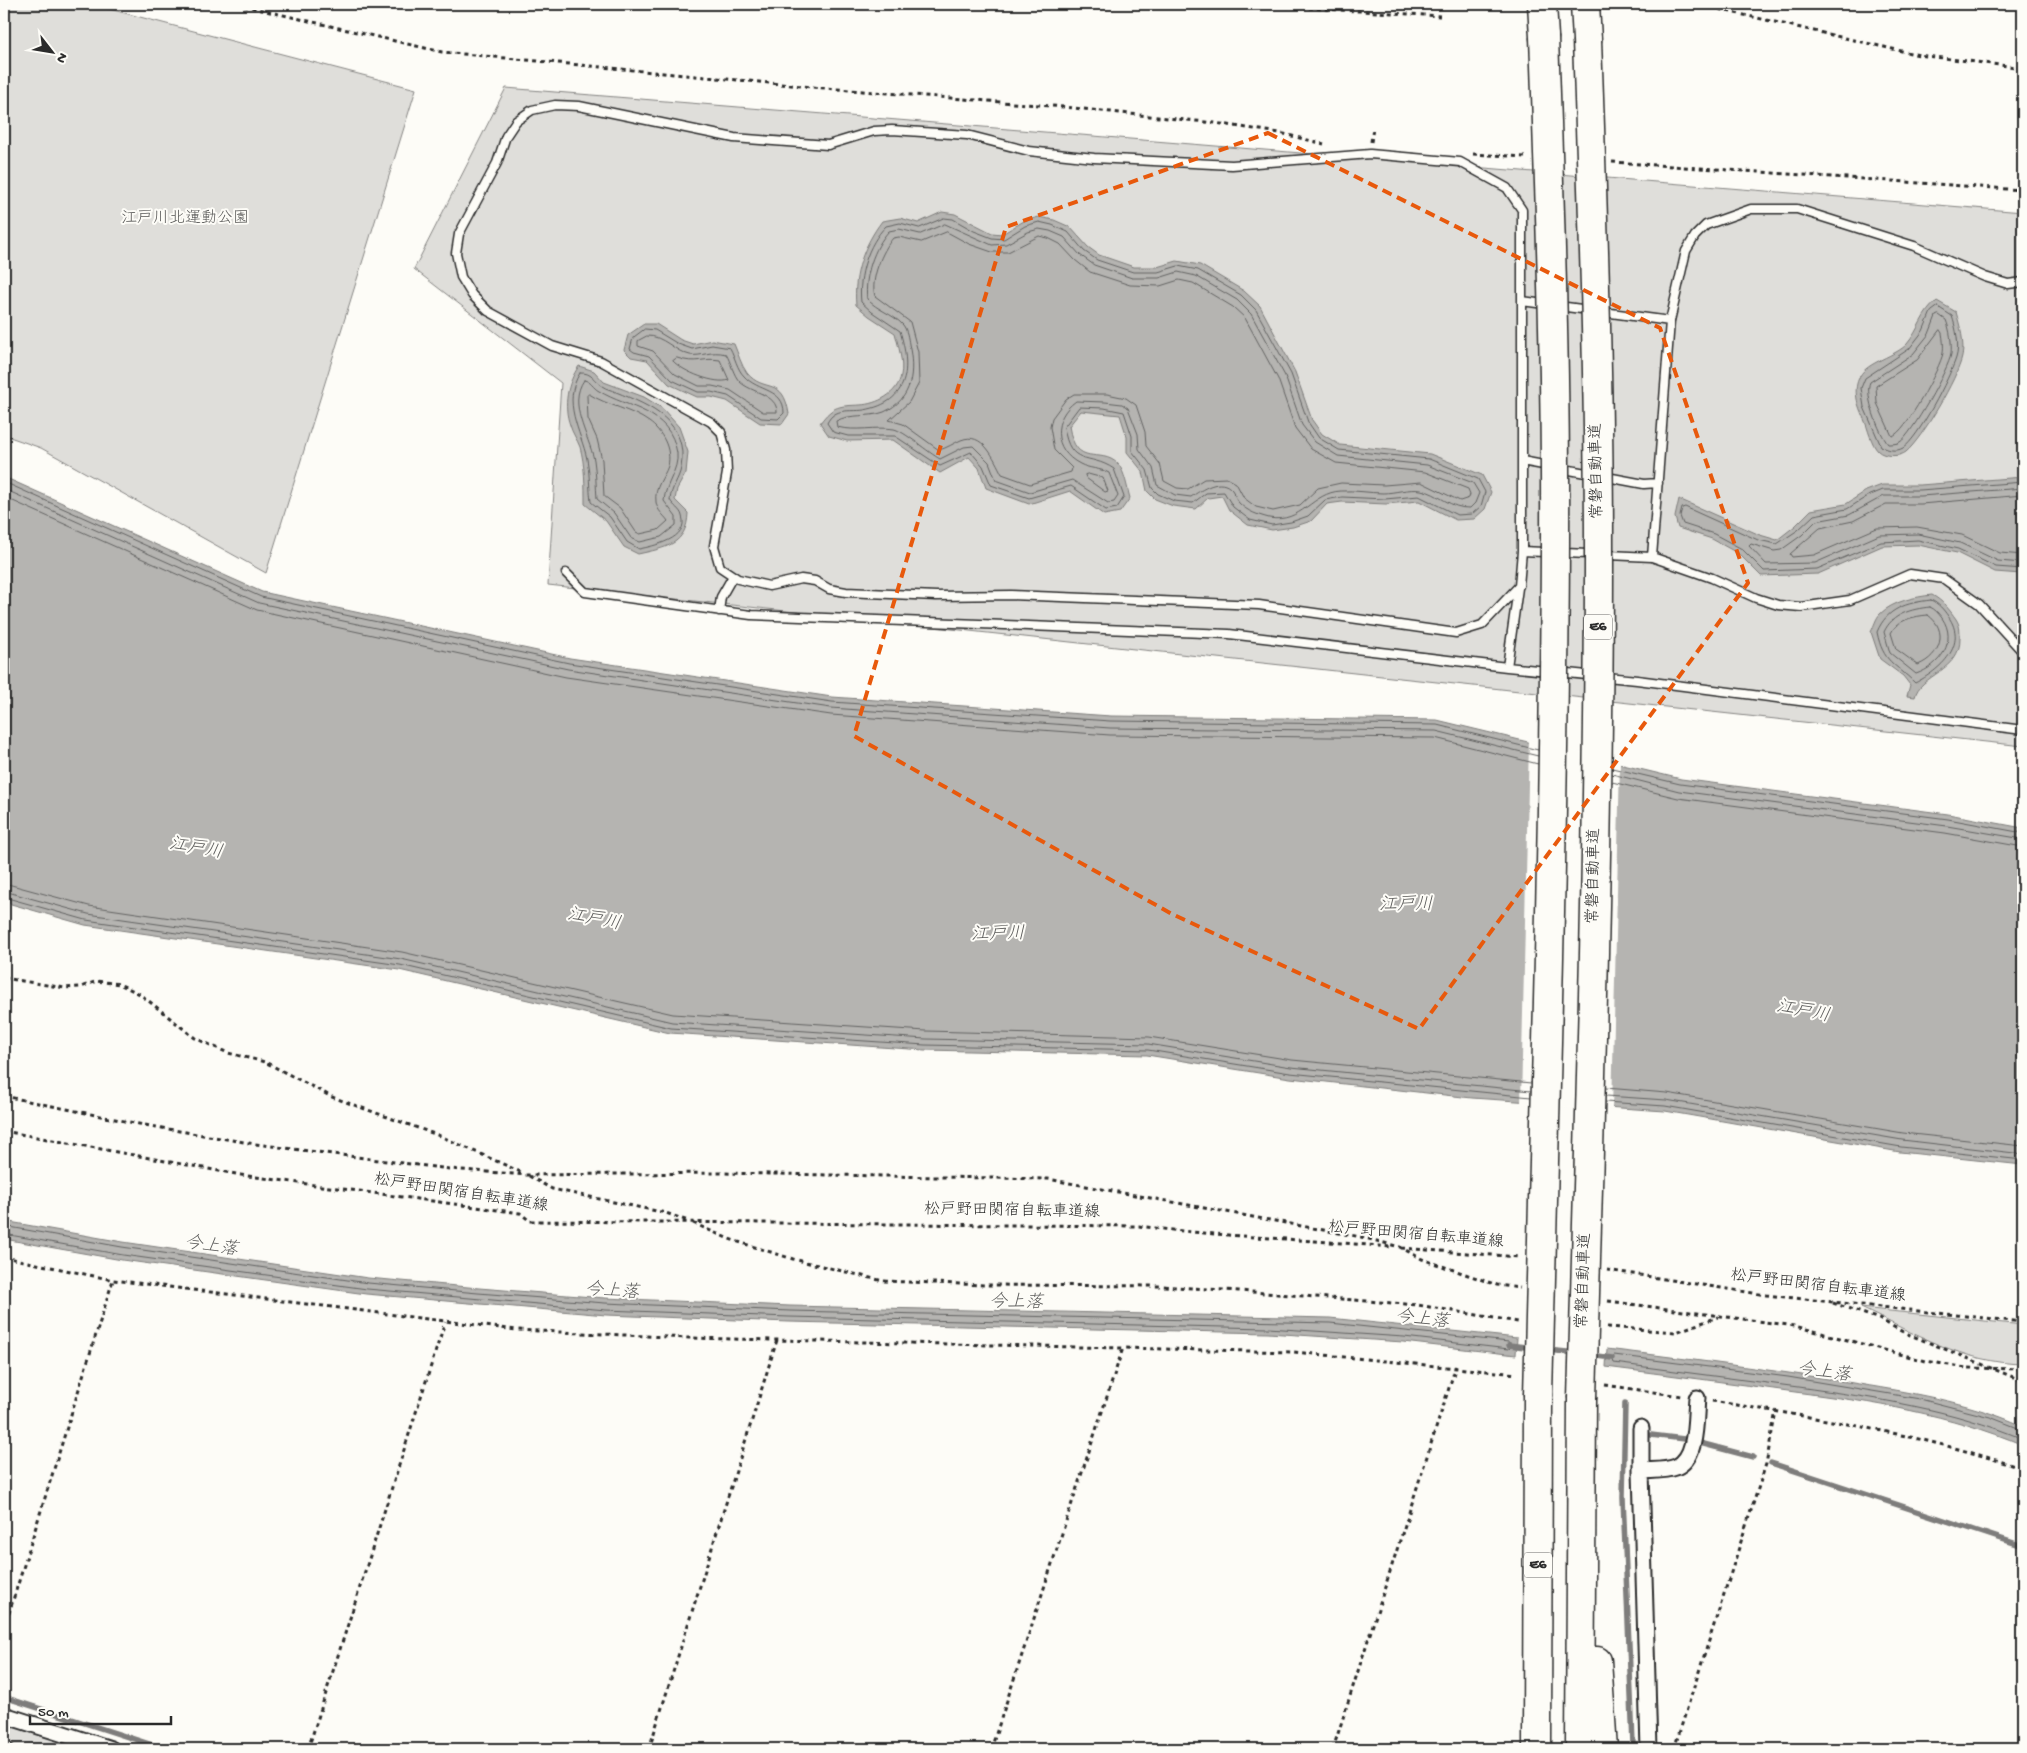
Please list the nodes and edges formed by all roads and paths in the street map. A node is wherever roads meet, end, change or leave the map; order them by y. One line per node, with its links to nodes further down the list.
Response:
1 (236, 4): 13 (path)
2 (290, 4): 3 (path)
3 (309, 4)
4 (1245, 4): 8 (path)
5 (1542, 4): 65 (highway, E6, bridge)
6 (1585, 4): 59 (highway, 常磐自動車道 / E6, bridge)
7 (1696, 4): 9 (path)
8 (1440, 16)
9 (2023, 68)
10 (1373, 128): 12 (path)
11 (1363, 144): 12 (path)
12 (1371, 144): 14 (path)
13 (1331, 145)
14 (1380, 145)
15 (1463, 153): 16 (path)
16 (1532, 157)
17 (1611, 162): 18 (path)
18 (2023, 190)
19 (2023, 282): 21 (lane)
20 (1522, 301): 21 (lane); 22 (lane); 27 (lane)
21 (1670, 321): 23 (lane)
22 (1522, 461): 23 (lane); 24 (lane)
23 (1658, 483): 25 (lane)
24 (1522, 551): 25 (lane); 28 (lane)
25 (1652, 557): 30 (lane)
26 (566, 573): 29 (lane)
27 (733, 576): 28 (lane); 29 (lane)
28 (1519, 586): 31 (lane)
29 (719, 612): 31 (lane)
30 (2023, 652)
31 (1507, 667): 32 (lane)
32 (2023, 730)
33 (4, 978): 36 (path)
34 (4, 1096): 36 (path)
35 (4, 1131): 37 (path, 松戸野田関宿自転車道線)
36 (527, 1175): 37 (path); 38 (path)
37 (691, 1222): 38 (path, 松戸野田関宿自転車道線); 45 (path)
38 (1400, 1248): 40 (path, 松戸野田関宿自転車道線)
39 (4, 1257): 42 (path)
40 (1520, 1257)
41 (1598, 1269): 43 (path, 松戸野田関宿自転車道線)
42 (113, 1280): 44 (path); 62 (path)
43 (1827, 1301): 46 (path, 松戸野田関宿自転車道線); 51 (path)
44 (445, 1322): 48 (path); 69 (path)
45 (1527, 1322)
46 (2023, 1322)
47 (1606, 1327): 51 (path)
48 (777, 1340): 49 (path); 70 (path)
49 (1123, 1348): 50 (path); 71 (path)
50 (1456, 1366): 53 (path); 72 (path)
51 (1989, 1368): 52 (path); 54 (path)
52 (2023, 1369)
53 (1526, 1375)
54 (2023, 1381)
55 (1595, 1384): 56 (path)
56 (1697, 1398): 57 (path); 61 (street)
57 (1776, 1412): 60 (path); 76 (path)
58 (1641, 1428): 61 (street)
59 (1581, 1440): 73 (highway, 常磐自動車道 / E6); 74 (highway)
60 (2023, 1469)
61 (1641, 1471): 75 (street)
62 (4, 1629)
63 (4, 1715): 68 (street)
64 (2023, 1728): 77 (path)
65 (1537, 1744)
66 (4, 1747): 67 (lane)
67 (10, 1749)
68 (111, 1749)
69 (308, 1749)
70 (649, 1749)
71 (991, 1749)
72 (1333, 1749)
73 (1580, 1749)
74 (1603, 1749)
75 (1649, 1749)
76 (1674, 1749)
77 (2017, 1749)

